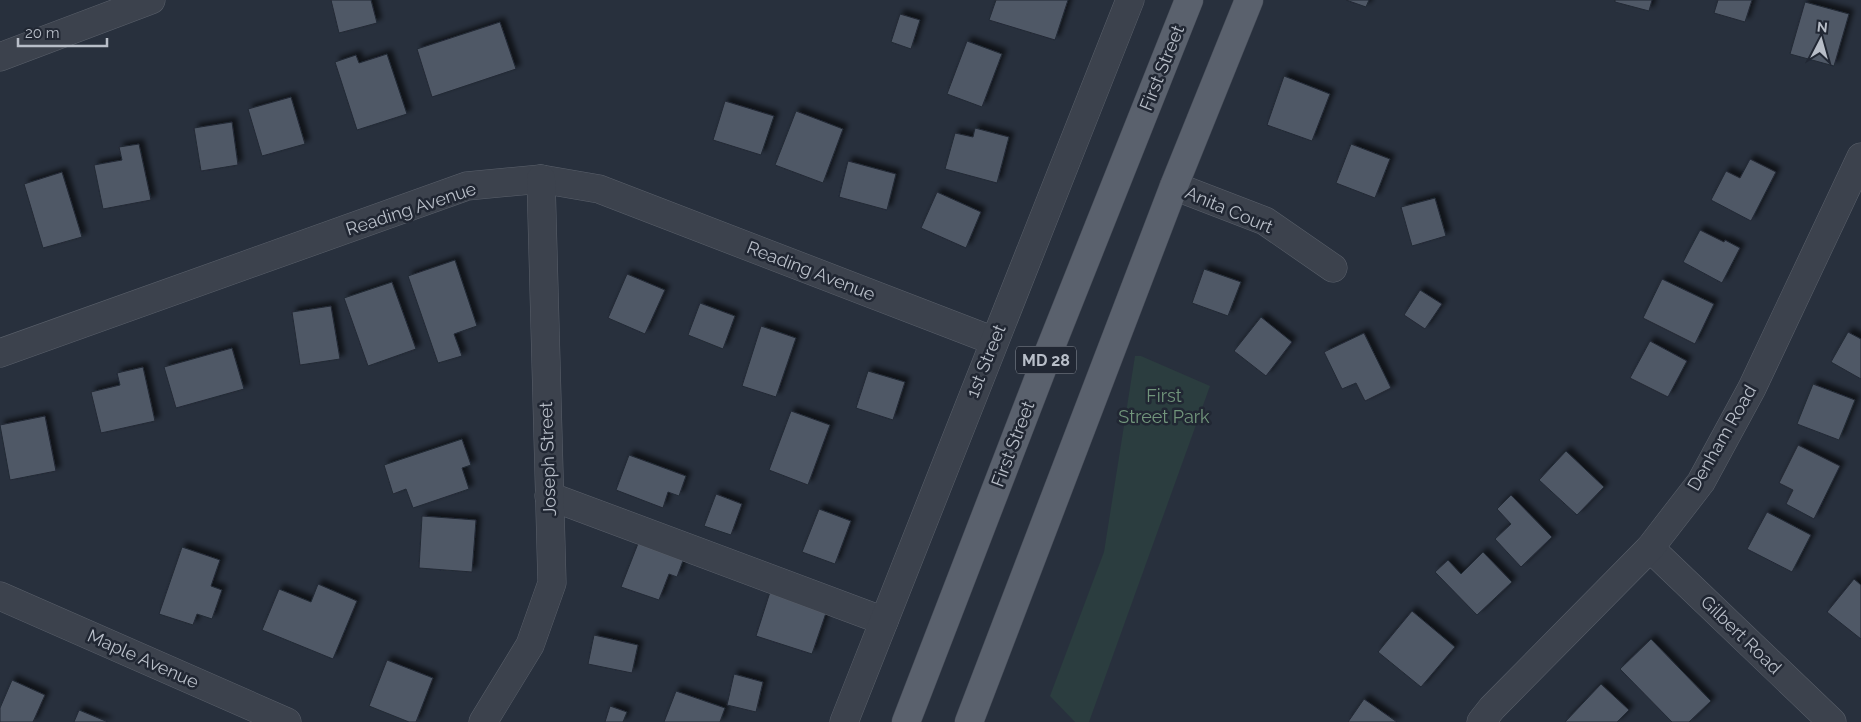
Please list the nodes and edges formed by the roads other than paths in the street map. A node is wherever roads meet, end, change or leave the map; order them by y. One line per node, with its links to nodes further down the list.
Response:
1 (151, 0): 5 (street)
2 (1130, 0): 10 (street, 1st Street)
3 (1189, 0): 19 (main road, First Street / MD 28)
4 (1248, 0): 8 (main road, MD 28)
5 (0, 57)
6 (1861, 156): 13 (street, Denham Road)
7 (541, 179): 10 (street, Reading Avenue); 11 (street, Reading Avenue); 12 (street, Joseph Street)
8 (1174, 186): 9 (street, Anita Court); 20 (main road, MD 28)
9 (1333, 268)
10 (994, 342): 15 (street, 1st Street)
11 (0, 354)
12 (549, 496): 15 (street); 17 (street, Joseph Street)
13 (1650, 548): 21 (street, Denham Road); 22 (street, Gilbert Road)
14 (0, 596): 16 (street, Maple Avenue)
15 (884, 621): 18 (street, 1st Street)
16 (287, 722)
17 (483, 722)
18 (844, 722)
19 (906, 722)
20 (969, 722)
21 (1481, 722)
22 (1832, 722)

